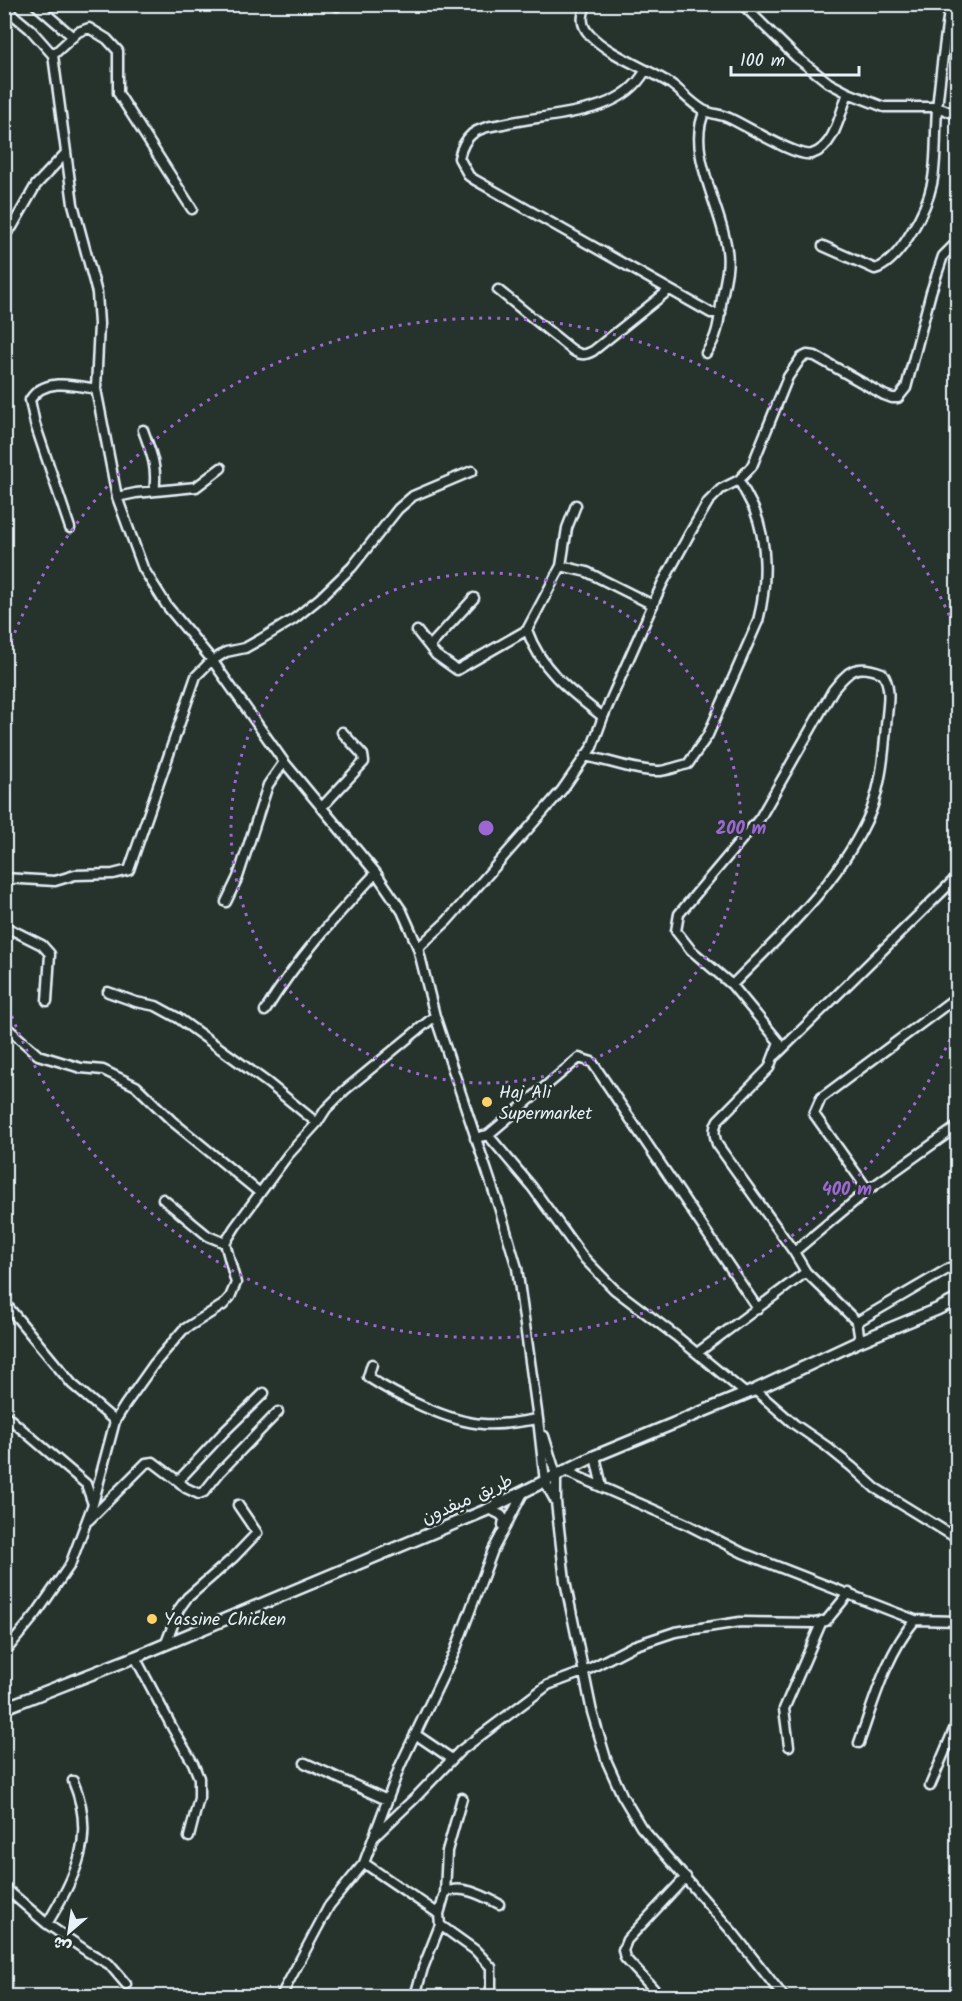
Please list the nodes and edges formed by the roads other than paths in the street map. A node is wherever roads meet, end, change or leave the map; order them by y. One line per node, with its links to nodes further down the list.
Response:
1 (35, 4): 6 (street)
2 (586, 4): 8 (street)
3 (742, 4): 9 (street)
4 (950, 4): 10 (street)
5 (4, 5): 7 (street)
6 (73, 37): 7 (street); 14 (street)
7 (53, 55): 13 (street)
8 (645, 70): 11 (street); 19 (street)
9 (848, 93): 10 (street); 11 (street)
10 (937, 107): 12 (street); 17 (street)
11 (705, 111): 20 (street)
12 (957, 115)
13 (65, 154): 15 (street); 22 (street)
14 (192, 209)
15 (4, 236)
16 (957, 241): 26 (street)
17 (823, 246)
18 (498, 290): 19 (street)
19 (669, 290): 20 (street)
20 (721, 313): 21 (street)
21 (706, 353)
22 (96, 389): 28 (street); 30 (street)
23 (143, 430): 27 (street)
24 (221, 468): 27 (street)
25 (471, 471): 37 (street)
26 (739, 480): 33 (street); 40 (street)
27 (154, 491): 28 (street)
28 (117, 497): 37 (street)
29 (576, 504): 31 (street)
30 (70, 528)
31 (561, 566): 33 (street); 34 (street)
32 (474, 597): 36 (street)
33 (653, 605): 38 (street)
34 (527, 630): 36 (street); 38 (street)
35 (417, 631): 36 (street)
36 (430, 646)
37 (212, 660): 41 (street); 45 (street)
38 (603, 717): 40 (street)
39 (342, 732): 42 (street)
40 (585, 756): 48 (street)
41 (284, 762): 42 (street); 46 (street)
42 (321, 808): 43 (street)
43 (376, 873): 48 (street); 53 (street)
44 (957, 876): 56 (street)
45 (4, 878)
46 (226, 902)
47 (4, 926): 52 (street)
48 (418, 948): 54 (street)
49 (732, 985): 49 (street); 56 (street)
50 (108, 993): 57 (street)
51 (957, 996): 61 (street)
52 (47, 1001)
53 (266, 1011)
54 (435, 1016): 57 (street); 60 (street)
55 (4, 1026): 62 (street)
56 (773, 1058): 65 (street)
57 (317, 1123): 62 (street)
58 (957, 1126): 61 (street)
59 (488, 1135): 60 (street); 71 (street); 75 (street)
60 (475, 1138): 81 (street)
61 (868, 1190): 65 (street)
62 (260, 1193): 64 (street)
63 (163, 1199): 64 (street)
64 (225, 1244): 82 (street)
65 (794, 1252): 67 (street)
66 (957, 1263): 73 (street)
67 (806, 1272): 71 (street); 73 (street)
68 (957, 1299): 72 (main road, طريق ميفدون)
69 (4, 1302): 82 (street)
70 (957, 1304): 72 (main road, طريق ميفدون)
71 (758, 1309): 75 (street)
72 (938, 1309): 74 (main road, طريق ميفدون)
73 (857, 1322): 74 (street)
74 (860, 1341): 77 (main road, طريق ميفدون)
75 (697, 1353): 77 (street)
76 (372, 1364): 81 (street)
77 (750, 1392): 83 (main road, طريق ميفدون); 95 (street)
78 (264, 1394): 85 (street)
79 (278, 1412): 85 (street)
80 (4, 1414): 90 (street)
81 (538, 1419): 84 (street); 86 (street)
82 (115, 1421): 90 (street)
83 (595, 1456): 84 (main road, طريق ميفدون); 87 (street)
84 (561, 1473): 86 (main road, طريق ميفدون); 87 (street); 89 (street)
85 (178, 1481): 93 (street)
86 (545, 1482): 88 (main road, طريق ميفدون); 89 (street)
87 (602, 1487): 96 (street)
88 (523, 1493): 92 (main road, طريق ميفدون); 94 (street)
89 (556, 1502): 103 (street)
90 (93, 1504): 93 (street)
91 (238, 1505): 100 (street)
92 (489, 1509): 94 (street); 100 (main road, طريق ميفدون)
93 (86, 1522): 101 (street)
94 (502, 1532): 106 (street)
95 (957, 1539)
96 (849, 1593): 97 (street); 99 (street)
97 (915, 1620): 98 (street); 107 (street)
98 (957, 1621)
99 (822, 1622): 103 (street); 108 (street)
100 (166, 1643): 102 (main road, طريق ميفدون)
101 (4, 1653)
102 (135, 1657): 104 (main road, طريق ميفدون); 115 (street)
103 (583, 1672): 109 (street); 118 (street)
104 (4, 1708)
105 (957, 1720): 112 (street)
106 (415, 1734): 109 (street); 114 (street)
107 (859, 1743)
108 (789, 1746)
109 (452, 1759): 116 (street)
110 (305, 1763): 114 (street)
111 (73, 1781): 123 (street)
112 (930, 1786)
113 (462, 1798): 120 (street)
114 (387, 1800): 116 (street)
115 (189, 1837)
116 (372, 1839): 117 (street)
117 (364, 1863): 122 (street); 126 (street)
118 (686, 1877): 129 (street); 130 (street)
119 (4, 1887): 123 (street)
120 (446, 1893): 121 (street); 122 (street)
121 (499, 1904)
122 (439, 1914): 124 (street)
123 (47, 1924): 125 (street)
124 (440, 1925): 127 (street); 128 (street)
125 (126, 1984)
126 (281, 1996)
127 (415, 1996)
128 (491, 1996)
129 (660, 1996)
130 (783, 1996)

